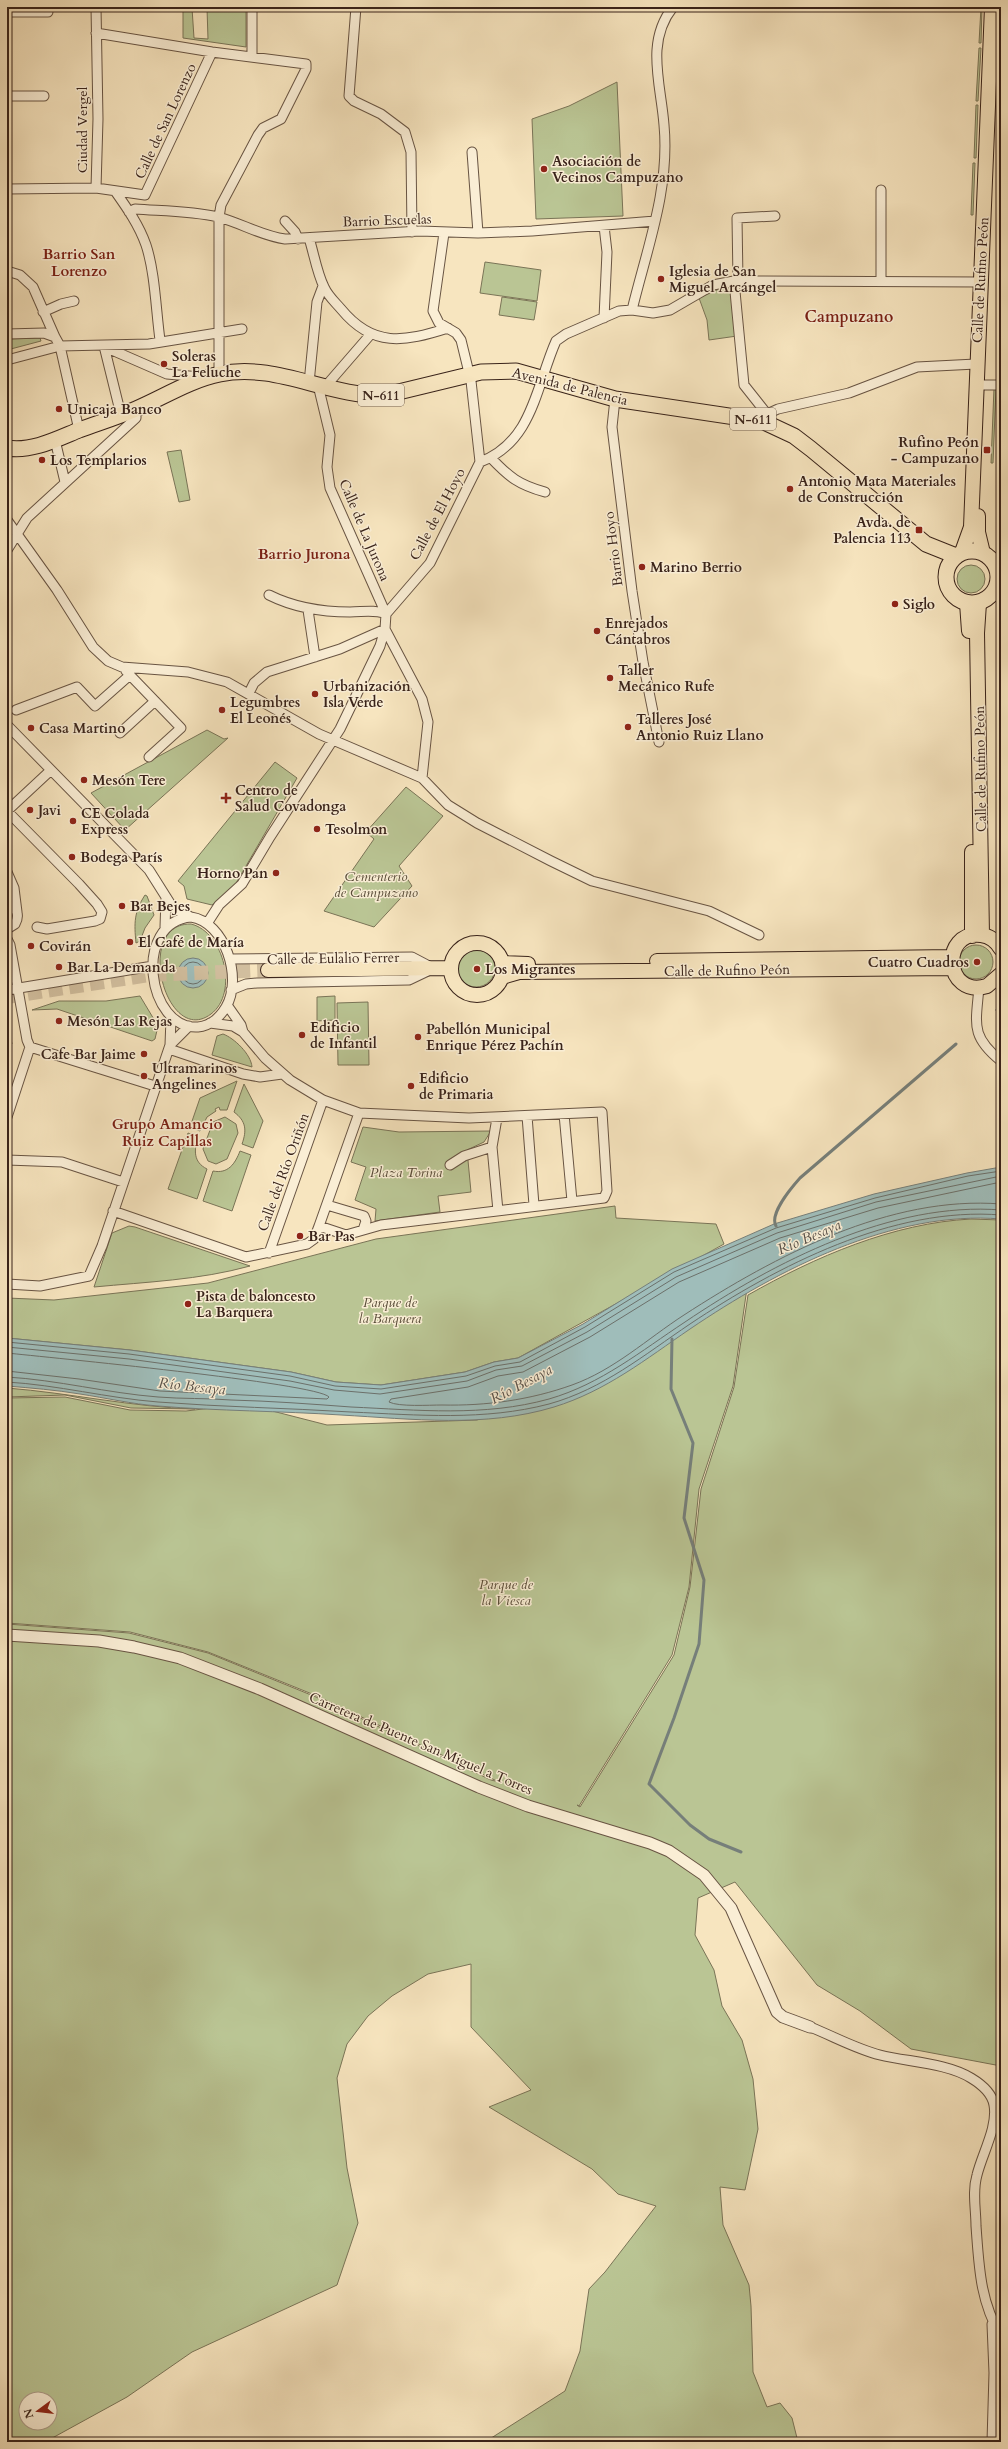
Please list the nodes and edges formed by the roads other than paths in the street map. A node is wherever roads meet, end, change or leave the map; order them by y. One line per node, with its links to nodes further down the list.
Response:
1 (96, 7): 9 (street, Ciudad Vergel)
2 (252, 7): 11 (street)
3 (356, 7): 25 (street)
4 (673, 7): 23 (street)
5 (992, 7): 33 (main road, Calle de Rufino Peón)
6 (1001, 8): 56 (main road, Calle de Rufino Peón)
7 (7, 12): 8 (street)
8 (48, 12)
9 (96, 33): 10 (street, Calle de San Lorenzo); 15 (street, Ciudad Vergel)
10 (212, 52): 11 (street, Calle de San Lorenzo); 18 (street, Calle de San Lorenzo)
11 (252, 56): 21 (street, Calle de San Lorenzo)
12 (7, 96): 13 (street)
13 (44, 96)
14 (472, 152): 27 (street)
15 (96, 188): 16 (street, Ciudad Vergel); 18 (street, Calle de San Lorenzo)
16 (7, 189)
17 (881, 190): 32 (street)
18 (115, 191): 19 (street)
19 (128, 212): 21 (street); 45 (street)
20 (775, 216): 31 (street)
21 (219, 217): 29 (street); 41 (street)
22 (285, 221): 29 (street)
23 (655, 221): 24 (street, Barrio Escuelas); 36 (street)
24 (604, 226): 27 (street, Barrio Escuelas); 38 (street)
25 (412, 232): 26 (street, Barrio Escuelas); 28 (street, Barrio Escuelas)
26 (444, 233): 27 (street, Barrio Escuelas); 39 (street, Calle de El Hoyo)
27 (478, 233)
28 (309, 238): 29 (street, Barrio Escuelas); 34 (street)
29 (298, 239)
30 (7, 271): 37 (street)
31 (736, 280): 32 (street, Calle de El Hoyo); 36 (street, Calle de El Hoyo); 61 (street)
32 (881, 281): 33 (street, Calle de El Hoyo)
33 (980, 282): 51 (main road, Calle de Rufino Peón)
34 (323, 286): 43 (street); 55 (street, Calle de La Jurona)
35 (74, 301): 37 (street)
36 (632, 310): 38 (street, Calle de El Hoyo)
37 (43, 312): 44 (street)
38 (604, 318): 54 (street, Calle de El Hoyo)
39 (448, 328): 43 (street); 52 (street, Calle de El Hoyo)
40 (242, 329): 41 (street)
41 (220, 333): 45 (street); 53 (street)
42 (7, 334): 44 (street)
43 (370, 335): 55 (street)
44 (55, 337): 47 (street)
45 (160, 340): 46 (street)
46 (125, 343): 48 (street); 49 (street)
47 (60, 346): 48 (street); 50 (street); 62 (street)
48 (104, 346): 49 (street); 60 (street)
49 (124, 354): 53 (street)
50 (7, 360)
51 (976, 364): 61 (street); 74 (main road, Calle de Rufino Peón)
52 (469, 375): 54 (highway, Avenida de Palencia / N-611); 55 (highway, Avenida de Palencia / N-611); 66 (street, Calle de El Hoyo)
53 (213, 376): 55 (highway, Avenida de Palencia / N-611); 59 (highway, Avenida de Palencia / N-611)
54 (542, 378): 58 (highway, Avenida de Palencia / N-611); 65 (street, Calle de El Hoyo)
55 (317, 385): 80 (street, Calle de La Jurona)
56 (983, 385): 57 (street); 73 (main road, Calle de Rufino Peón)
57 (1001, 385)
58 (615, 399): 61 (highway, Avenida de Palencia / N-611); 91 (street, Barrio Hoyo)
59 (136, 410): 60 (highway, Avenida de Palencia / N-611); 67 (street)
60 (121, 415): 62 (highway, Avenida de Palencia / N-611)
61 (764, 417): 71 (highway, Avenida de Palencia / N-611)
62 (79, 430): 63 (highway, Avenida de Palencia / N-611)
63 (55, 440): 64 (highway, Avenida de Palencia / N-611); 67 (street)
64 (7, 448)
65 (491, 458): 66 (street, Calle de El Hoyo); 68 (street)
66 (480, 462): 80 (street, Calle de El Hoyo)
67 (65, 482): 70 (street)
68 (545, 492)
69 (7, 520): 70 (street)
70 (16, 534): 72 (street); 83 (street)
71 (926, 544): 74 (highway, Avenida de Palencia / N-611); 75 (highway, Avenida de Palencia / N-611)
72 (7, 550)
73 (983, 553): 74 (highway, N-611); 76 (highway)
74 (959, 554): 75 (highway)
75 (946, 571): 78 (highway, N-611)
76 (999, 575): 78 (highway)
77 (269, 595): 79 (street)
78 (973, 603): 108 (main road, Calle de Rufino Peón)
79 (308, 610): 80 (street); 82 (street)
80 (386, 614): 81 (street, Calle de La Jurona)
81 (386, 629): 82 (street); 90 (street); 94 (street)
82 (315, 657): 85 (street)
83 (122, 666): 84 (street); 85 (street)
84 (130, 675): 86 (street); 87 (street)
85 (249, 693): 90 (street)
86 (155, 701): 89 (street); 92 (street)
87 (16, 710)
88 (7, 725): 93 (street)
89 (120, 733)
90 (333, 740): 94 (street); 102 (street)
91 (659, 742)
92 (149, 757)
93 (51, 770): 95 (street); 98 (street)
94 (422, 778): 107 (street)
95 (7, 811): 104 (street)
96 (7, 872): 97 (street); 100 (street)
97 (7, 893)
98 (166, 898): 101 (street); 105 (street)
99 (7, 904): 100 (street)
100 (17, 912): 103 (street)
101 (191, 917): 102 (street); 105 (street)
102 (208, 922): 111 (street)
103 (15, 924): 106 (street); 109 (street)
104 (37, 927)
105 (165, 927): 114 (street)
106 (7, 929)
107 (759, 935)
108 (977, 936): 110 (main road); 113 (main road)
109 (8, 942): 120 (street)
110 (1000, 945)
111 (230, 959): 115 (street, Calle de Eulalio Ferrer); 123 (street)
112 (502, 962): 113 (main road, Calle de Rufino Peón); 116 (main road); 119 (main road)
113 (952, 962): 119 (main road, Calle de Rufino Peón); 121 (main road)
114 (153, 966): 120 (street); 125 (street)
115 (434, 968): 116 (main road, Calle de Eulalio Ferrer); 117 (main road, Calle de Eulalio Ferrer); 123 (street, Calle de Eulalio Ferrer)
116 (450, 968): 119 (main road)
117 (268, 970)
118 (1001, 974): 121 (main road)
119 (502, 977)
120 (18, 988): 122 (street); 129 (street)
121 (979, 988): 131 (street)
122 (7, 990)
123 (231, 990): 124 (street)
124 (227, 1005): 126 (street); 128 (street)
125 (172, 1018): 127 (street); 130 (street)
126 (210, 1023): 127 (street); 128 (street)
127 (189, 1026): 130 (street)
128 (243, 1032): 132 (street)
129 (30, 1047): 133 (street); 137 (street)
130 (170, 1047): 132 (street); 133 (street)
131 (1001, 1061)
132 (282, 1074): 134 (street)
133 (155, 1086): 143 (street)
134 (323, 1100): 135 (street); 151 (street, Calle del Río Oriñón)
135 (359, 1113): 139 (street); 145 (street)
136 (564, 1114): 138 (street); 144 (street); 144 (street)
137 (7, 1116)
138 (527, 1116): 139 (street); 146 (street)
139 (497, 1118): 140 (street)
140 (492, 1147): 142 (street); 147 (street)
141 (7, 1160): 143 (street)
142 (450, 1165)
143 (123, 1182): 148 (street)
144 (572, 1201): 146 (street)
145 (327, 1205): 149 (street); 150 (street)
146 (534, 1205): 147 (street)
147 (498, 1210): 150 (street)
148 (113, 1211): 151 (street); 152 (street)
149 (319, 1226): 150 (street); 151 (street)
150 (363, 1230)
151 (269, 1253)
152 (7, 1284)
153 (7, 1635): 154 (street, Carretera de Puente San Miguel a Torres)
154 (810, 2027): 155 (street, Carretera de Puente San Miguel a Torres)
155 (992, 2322): 156 (street, Carretera de Puente San Miguel a Torres); 157 (street, Carretera de Puente San Miguel a Torres)
156 (1001, 2336)
157 (992, 2442)

